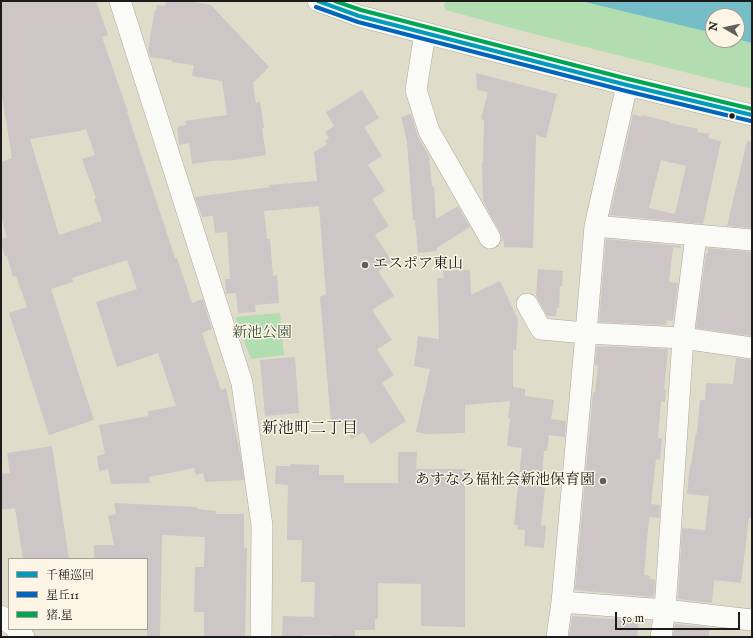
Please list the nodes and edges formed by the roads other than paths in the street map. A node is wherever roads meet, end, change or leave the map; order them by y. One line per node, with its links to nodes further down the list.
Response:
1 (120, 1): 17 (street)
2 (318, 1): 3 (street)
3 (425, 33): 4 (street); 8 (street)
4 (627, 85): 5 (street); 6 (street)
5 (752, 115)
6 (595, 226): 7 (street); 11 (street)
7 (696, 236): 9 (street); 12 (street)
8 (490, 238)
9 (752, 240)
10 (527, 304): 11 (street)
11 (586, 332): 12 (street); 14 (street)
12 (683, 338): 13 (street); 15 (street)
13 (752, 348)
14 (562, 602): 15 (street); 18 (street)
15 (665, 610): 16 (street); 19 (street)
16 (752, 620)
17 (261, 637)
18 (557, 637)
19 (661, 637)

